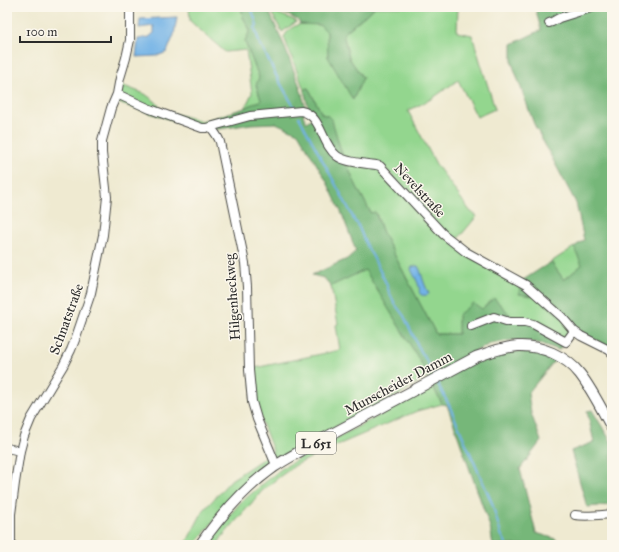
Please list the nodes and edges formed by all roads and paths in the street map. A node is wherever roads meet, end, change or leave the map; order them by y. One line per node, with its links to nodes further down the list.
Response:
1 (130, 7): 4 (street)
2 (594, 7): 3 (street)
3 (549, 23)
4 (118, 94): 5 (street, Nevelstraße); 11 (street, Schnatstraße)
5 (211, 127): 7 (street, Nevelstraße); 12 (street, Hilgenheckweg)
6 (471, 326): 7 (street)
7 (574, 331): 8 (street, Nevelstraße)
8 (612, 353)
9 (612, 428): 12 (main road, Munscheider Damm / L 651)
10 (7, 448): 11 (street)
11 (20, 451): 15 (street, Schnatstraße)
12 (276, 465): 16 (main road, Munscheider Damm / L 651)
13 (612, 514): 14 (street)
14 (575, 516)
15 (11, 545)
16 (200, 545)

